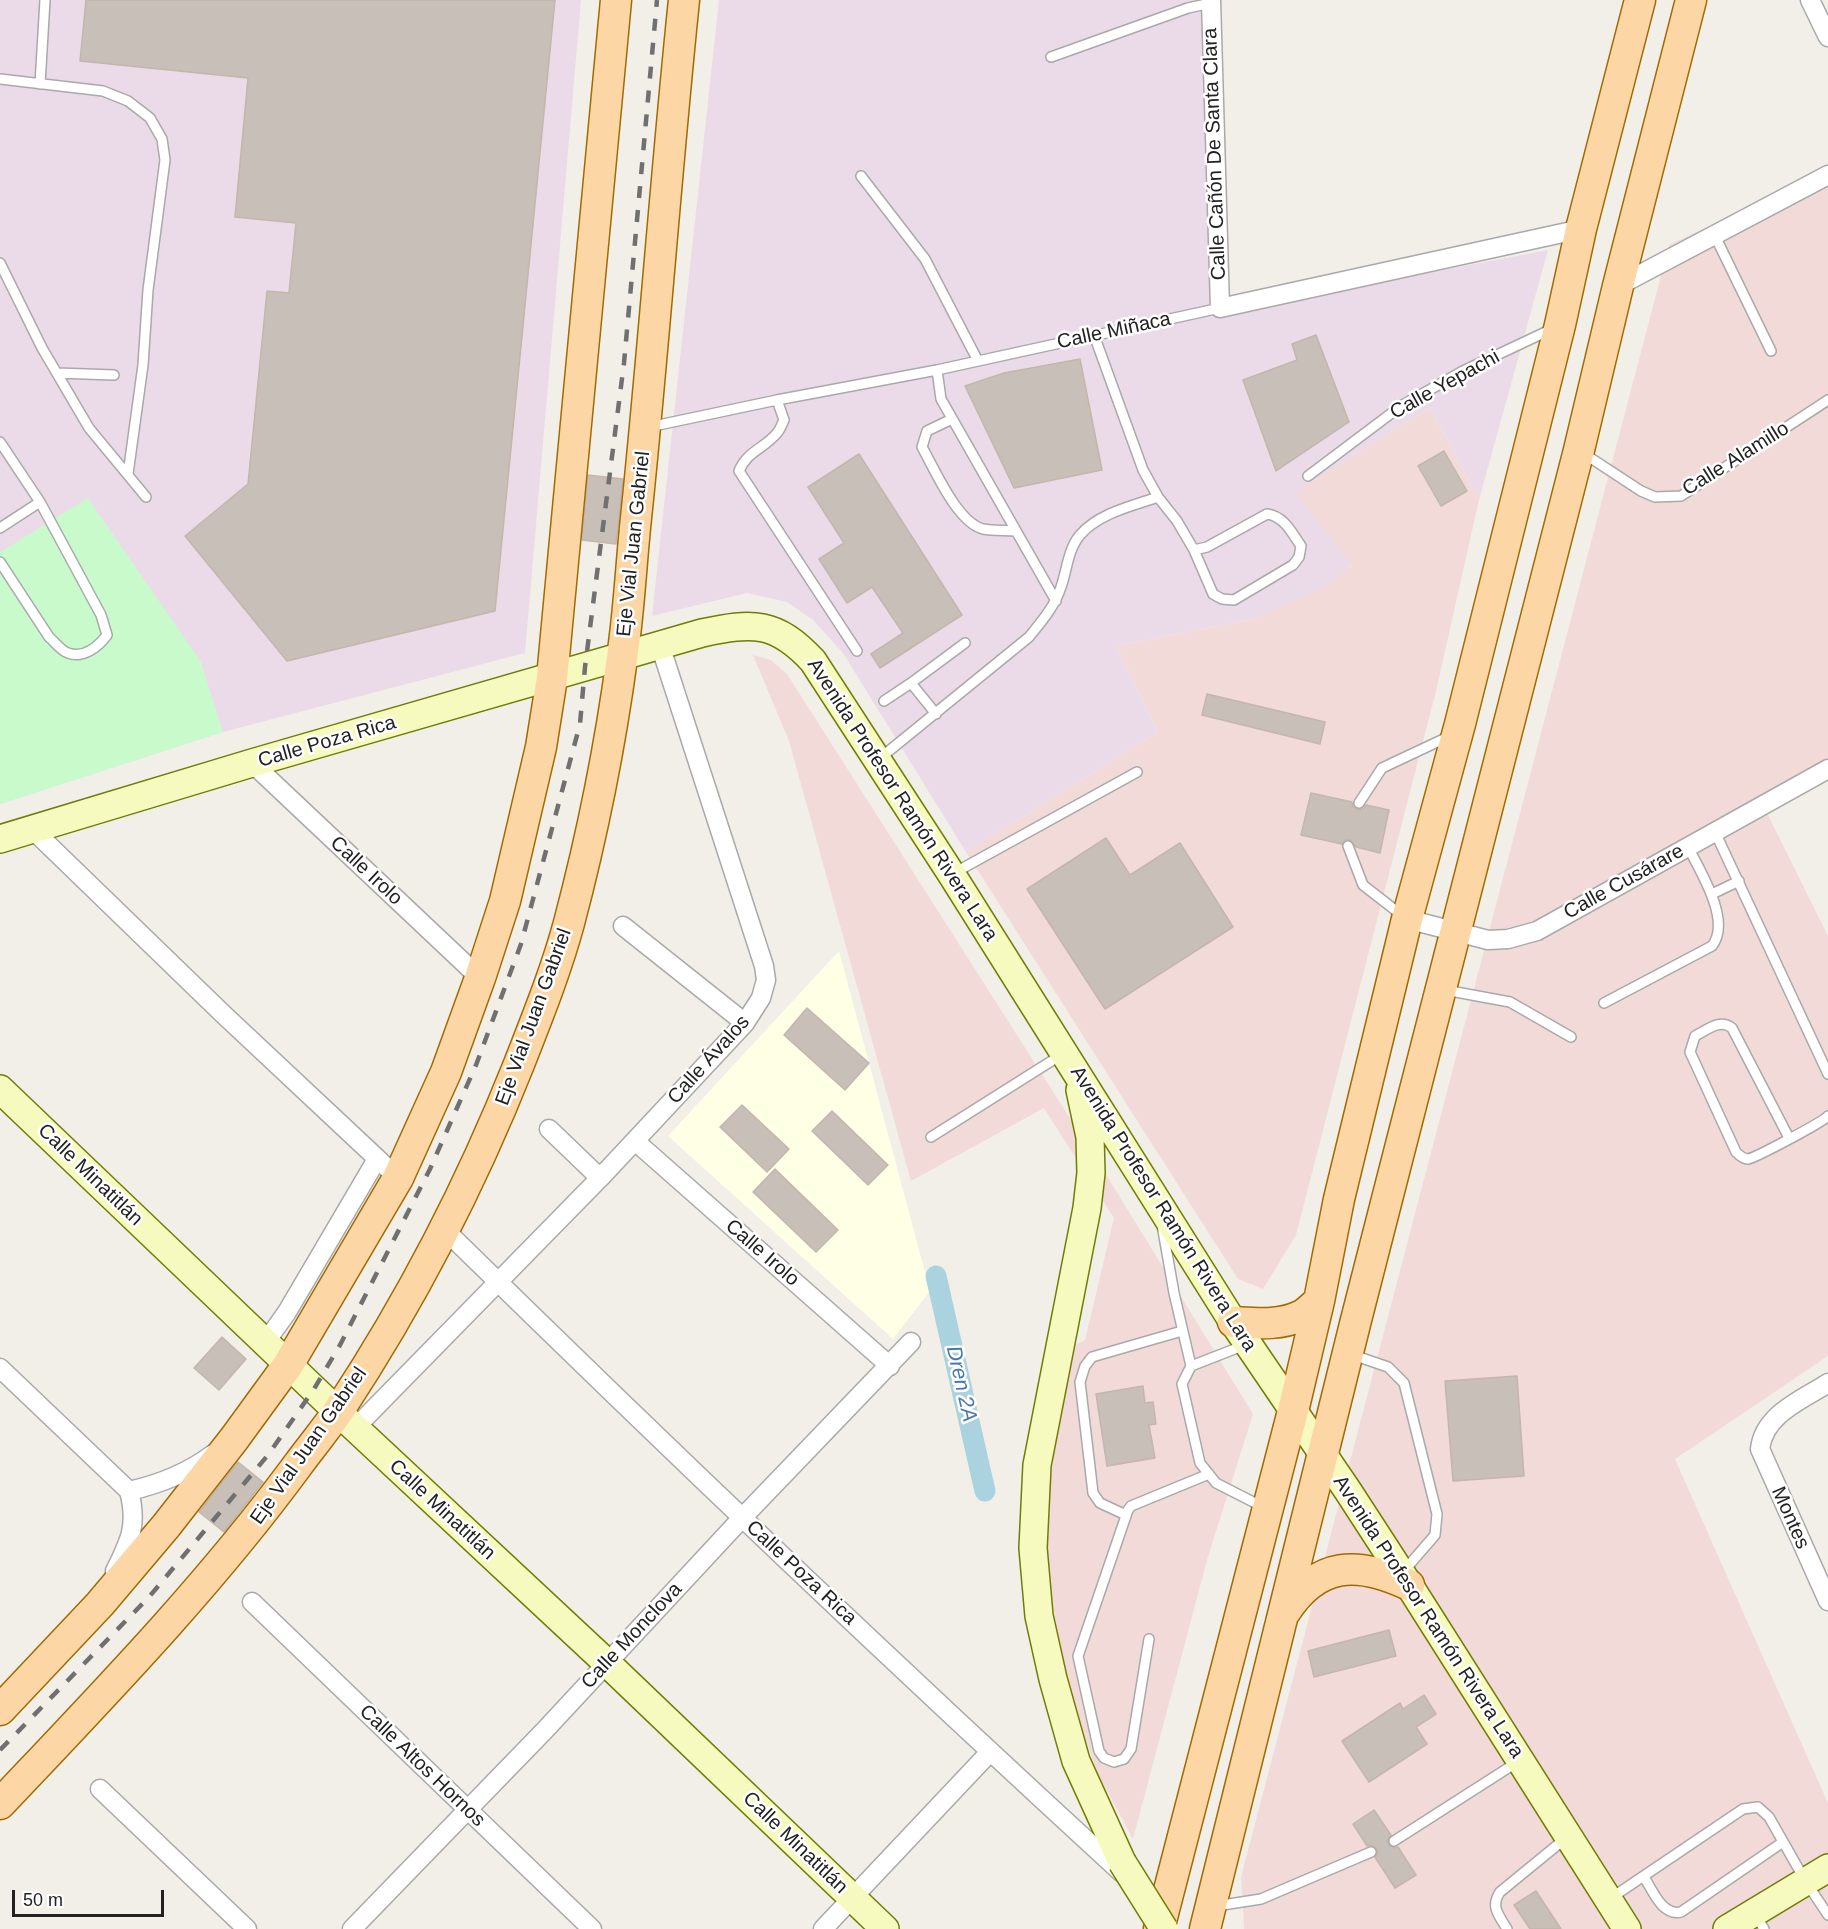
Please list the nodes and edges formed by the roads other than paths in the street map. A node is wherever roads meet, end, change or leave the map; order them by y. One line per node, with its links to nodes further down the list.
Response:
1 (45, 0): 11 (lane)
2 (616, 0): 46 (main road)
3 (684, 0): 29 (main road, Eje Vial Juan Gabriel)
4 (1640, 0): 14 (main road)
5 (1691, 0): 17 (main road)
6 (1810, 0): 8 (street)
7 (1211, 1): 9 (lane); 18 (street, Calle Cañón De Santa Clara)
8 (1828, 37)
9 (1051, 57)
10 (0, 79): 11 (lane)
11 (39, 84): 32 (lane)
12 (1828, 175): 15 (street)
13 (861, 176): 22 (lane)
14 (1581, 229): 18 (street, Calle Miñaca); 19 (main road)
15 (1715, 236): 17 (street); 21 (lane)
16 (0, 263): 24 (lane)
17 (1618, 286): 31 (main road)
18 (1220, 308): 20 (lane, Calle Miñaca)
19 (1560, 325): 33 (lane, Calle Yepachi); 50 (main road)
20 (1094, 335): 22 (lane, Calle Miñaca); 35 (lane)
21 (1772, 351)
22 (978, 361): 23 (lane, Calle Miñaca)
23 (937, 370): 26 (lane, Calle Miñaca); 28 (lane)
24 (57, 373): 25 (lane); 32 (lane)
25 (114, 375)
26 (777, 400): 29 (lane, Calle Miñaca); 44 (lane)
27 (1828, 400): 31 (lane, Calle Alamillo)
28 (952, 418): 38 (lane); 38 (lane)
29 (646, 428): 45 (main road, Eje Vial Juan Gabriel)
30 (0, 442): 36 (lane)
31 (1578, 450): 66 (main road)
32 (128, 474): 34 (lane)
33 (1308, 476)
34 (146, 497)
35 (1158, 497): 39 (lane); 41 (lane)
36 (40, 502): 37 (lane); 40 (lane)
37 (0, 528)
38 (1016, 531): 41 (lane)
39 (1194, 550): 39 (lane)
40 (0, 562)
41 (1056, 601): 49 (lane)
42 (965, 643): 47 (lane)
43 (660, 645): 45 (main road, Avenida Profesor Ramón Rivera Lara); 51 (main road, Avenida Profesor Ramón Rivera Lara); 70 (street, Calle Ávalos)
44 (857, 651)
45 (623, 655): 46 (main road, Calle Poza Rica); 83 (main road, Eje Vial Juan Gabriel)
46 (552, 678): 52 (main road, Calle Poza Rica); 67 (main road)
47 (910, 683): 48 (lane); 49 (lane)
48 (884, 701)
49 (936, 714): 51 (lane)
50 (1457, 733): 55 (lane); 64 (main road)
51 (878, 760): 61 (main road, Avenida Profesor Ramón Rivera Lara)
52 (252, 763): 56 (main road, Calle Poza Rica); 67 (street, Calle Irolo)
53 (1828, 769): 57 (street, Calle Cusárare)
54 (1137, 772): 61 (lane)
55 (1359, 803)
56 (32, 829): 58 (main road, Calle Poza Rica); 80 (street)
57 (1715, 832): 60 (street, Calle Cusárare); 62 (lane)
58 (0, 839)
59 (1348, 846): 64 (lane)
60 (1688, 847): 63 (lane); 66 (street, Calle Cusárare)
61 (952, 875): 72 (main road, Avenida Profesor Ramón Rivera Lara)
62 (1739, 881): 63 (lane); 73 (lane)
63 (1712, 894): 69 (lane)
64 (1407, 920): 66 (street, Calle Cusárare); 85 (main road)
65 (623, 926): 70 (street)
66 (1455, 931): 68 (main road)
67 (480, 978): 80 (main road)
68 (1440, 989): 71 (lane); 90 (main road)
69 (1604, 1003)
70 (745, 1023): 79 (street, Calle Ávalos)
71 (1571, 1037)
72 (1070, 1063): 77 (lane); 82 (main road, Avenida Profesor Ramón Rivera Lara); 126 (main road, bridge)
73 (1828, 1074)
74 (0, 1089): 89 (main road, Calle Minatitlán)
75 (1828, 1116): 78 (lane)
76 (549, 1129): 81 (street)
77 (931, 1137)
78 (1789, 1138): 78 (lane)
79 (635, 1141): 81 (street, Calle Ávalos); 92 (street, Calle Irolo)
80 (387, 1168): 89 (street); 91 (main road)
81 (600, 1178): 84 (street, Calle Ávalos)
82 (1158, 1202): 86 (lane); 87 (main road, Avenida Profesor Ramón Rivera Lara)
83 (445, 1230): 84 (street, Calle Poza Rica); 97 (main road, Eje Vial Juan Gabriel)
84 (498, 1282): 97 (street, Calle Ávalos); 104 (street, Calle Poza Rica)
85 (1319, 1301): 87 (main road); 96 (main road)
86 (1182, 1331): 93 (lane); 103 (lane)
87 (1240, 1333): 93 (lane); 96 (main road, Avenida Profesor Ramón Rivera Lara)
88 (911, 1342): 92 (street, Calle Monclova)
89 (265, 1343): 91 (main road, Calle Minatitlán)
90 (1348, 1353): 99 (main road); 105 (lane)
91 (288, 1365): 97 (main road, Calle Minatitlán); 98 (main road)
92 (890, 1366): 104 (street, Calle Monclova)
93 (1191, 1366): 100 (lane)
94 (0, 1368): 101 (street)
95 (1828, 1383): 106 (street, Montes)
96 (1293, 1411): 99 (main road, Avenida Profesor Ramón Rivera Lara); 102 (main road)
97 (346, 1420): 111 (main road, Calle Minatitlán); 116 (main road, Eje Vial Juan Gabriel)
98 (234, 1439): 101 (street); 108 (main road)
99 (1324, 1455): 105 (main road, Avenida Profesor Ramón Rivera Lara); 109 (main road)
100 (1209, 1474): 102 (lane); 103 (lane)
101 (129, 1491): 108 (street)
102 (1268, 1510): 126 (main road)
103 (1126, 1515): 110 (lane)
104 (742, 1518): 111 (street, Calle Monclova); 113 (street, Calle Poza Rica)
105 (1405, 1579): 109 (main road); 114 (main road, Avenida Profesor Ramón Rivera Lara)
106 (1828, 1601)
107 (252, 1602): 117 (street, Calle Altos Hornos)
108 (100, 1604): 112 (main road)
109 (1281, 1620): 127 (main road)
110 (1149, 1639)
111 (608, 1664): 117 (street, Calle Monclova); 124 (main road, Calle Minatitlán)
112 (0, 1710)
113 (990, 1752): 124 (street); 126 (street, Calle Poza Rica)
114 (1520, 1760): 118 (main road, Avenida Profesor Ramón Rivera Lara); 119 (lane)
115 (100, 1789): 129 (street)
116 (0, 1804)
117 (467, 1810): 130 (street, Calle Monclova); 131 (street, Calle Altos Hornos)
118 (1568, 1836): 125 (main road, Avenida Profesor Ramón Rivera Lara); 134 (lane)
119 (1394, 1841)
120 (1783, 1842): 122 (lane); 122 (lane); 123 (lane)
121 (1371, 1852): 127 (lane)
122 (1644, 1877): 125 (lane)
123 (1821, 1889): 128 (main road)
124 (852, 1898): 132 (street); 133 (main road, Calle Minatitlán)
125 (1608, 1900): 135 (main road, Avenida Profesor Ramón Rivera Lara)
126 (1162, 1923)
127 (1208, 1923)
128 (1761, 1925): 136 (main road)
129 (247, 1929)
130 (352, 1929)
131 (592, 1929)
132 (823, 1929)
133 (885, 1929)
134 (1508, 1929)
135 (1627, 1929)
136 (1727, 1929)

